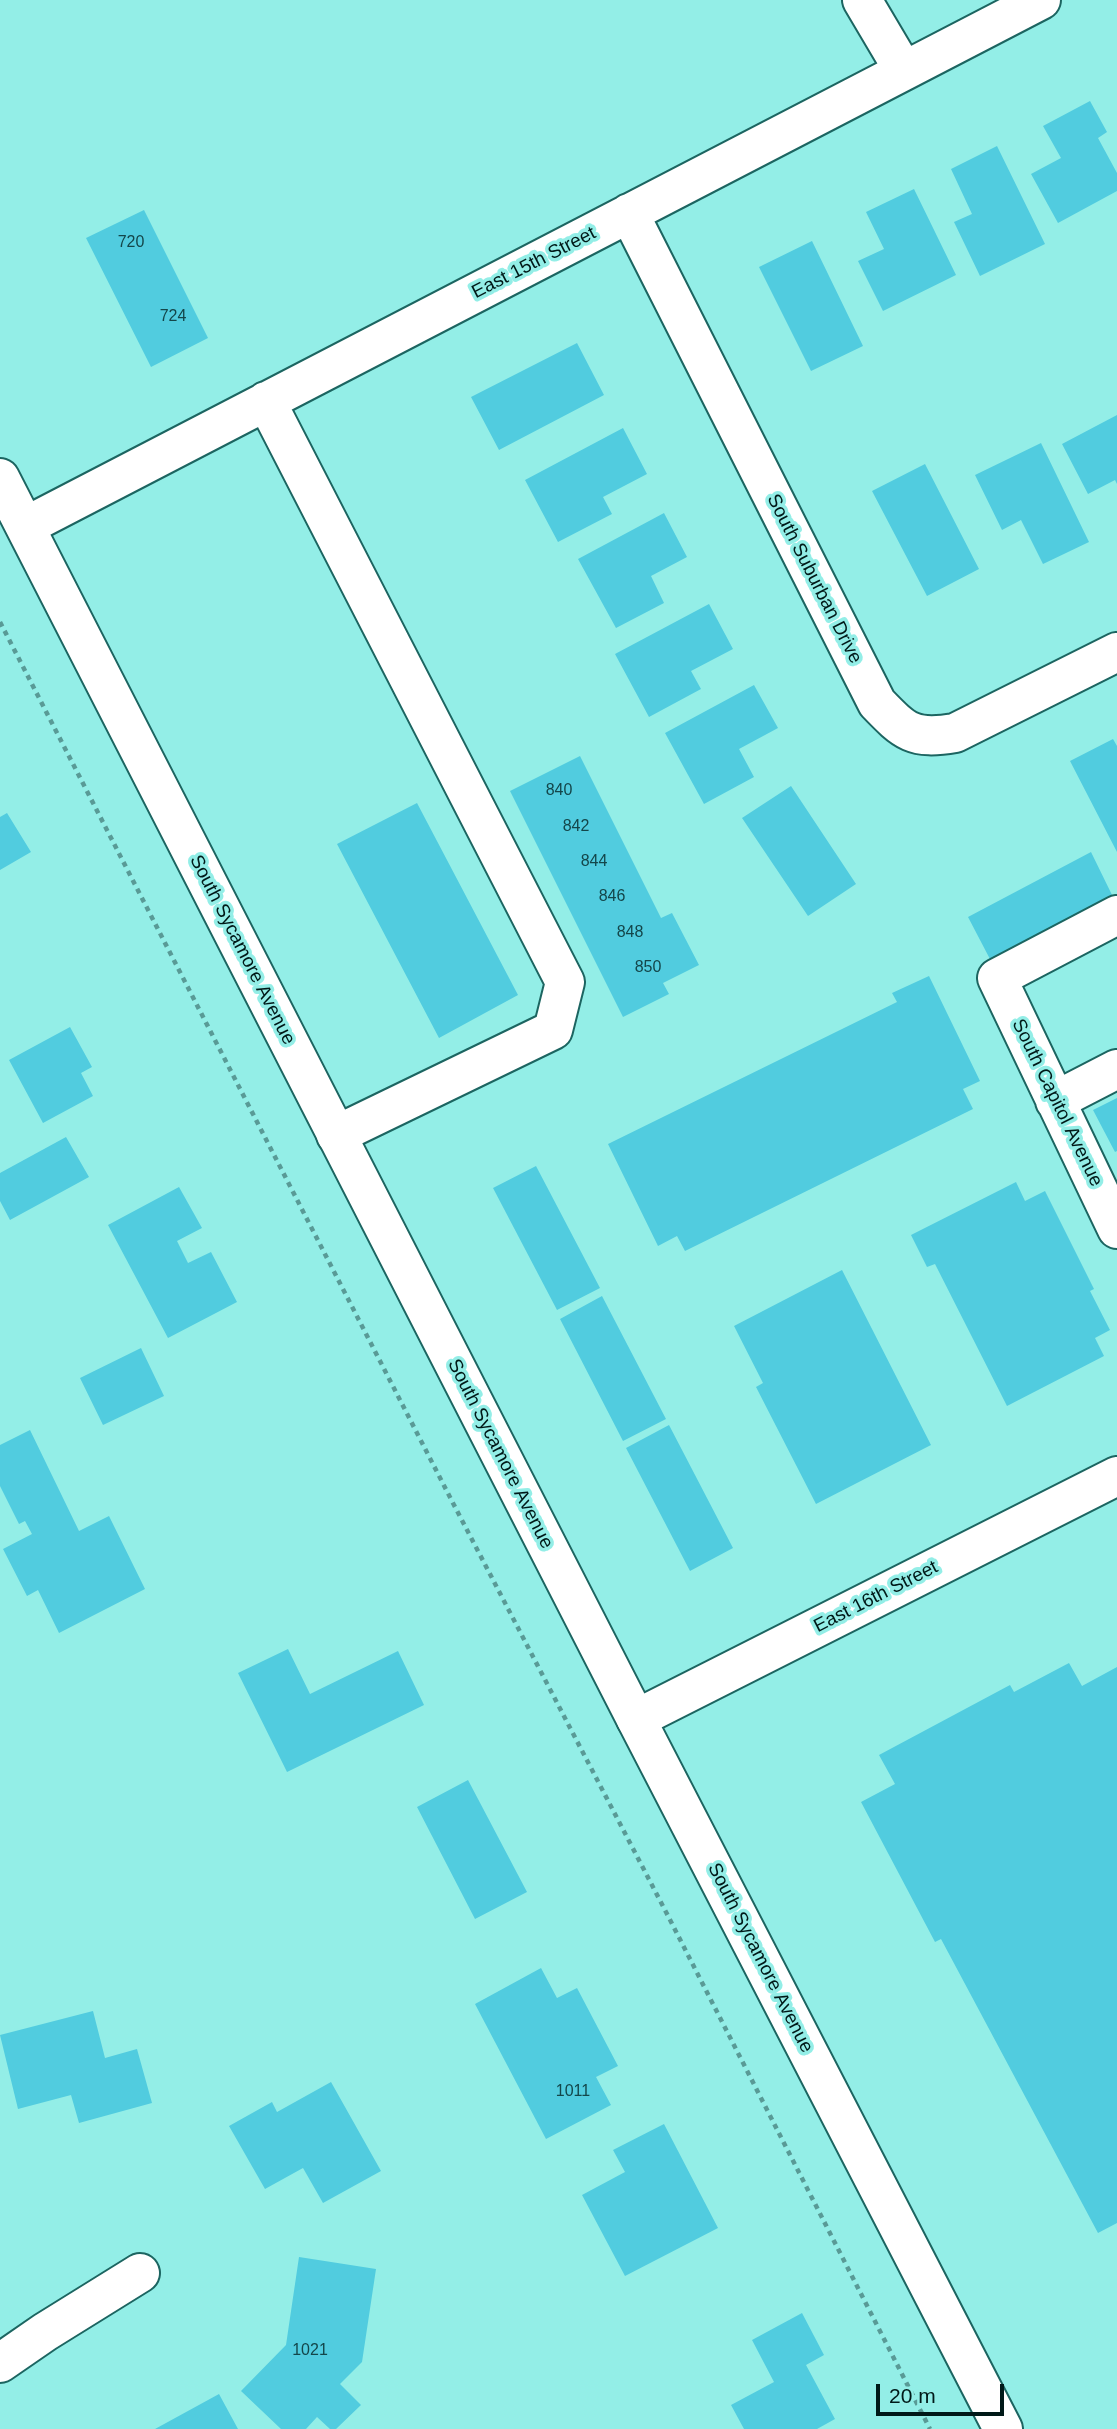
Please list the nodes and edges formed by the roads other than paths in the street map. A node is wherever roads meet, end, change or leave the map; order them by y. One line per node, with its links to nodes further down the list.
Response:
1 (862, 0): 3 (street)
2 (1041, 0): 3 (street, East 15th Street)
3 (904, 71): 4 (street, East 15th Street)
4 (629, 214): 5 (street, East 15th Street); 8 (street, South Suburban Drive)
5 (266, 401): 7 (street, East 15th Street); 12 (street)
6 (0, 478): 7 (street, South Sycamore Avenue)
7 (26, 526): 12 (street, South Sycamore Avenue)
8 (1117, 652)
9 (1117, 915): 11 (street, South Capitol Avenue)
10 (1117, 1069): 11 (street)
11 (1055, 1101): 13 (street, South Capitol Avenue)
12 (336, 1135): 15 (street, South Sycamore Avenue)
13 (1117, 1229)
14 (1117, 1476): 15 (street, East 16th Street)
15 (636, 1719): 18 (street, South Sycamore Avenue)
16 (141, 2273): 17 (street)
17 (0, 2363)
18 (1003, 2429)

